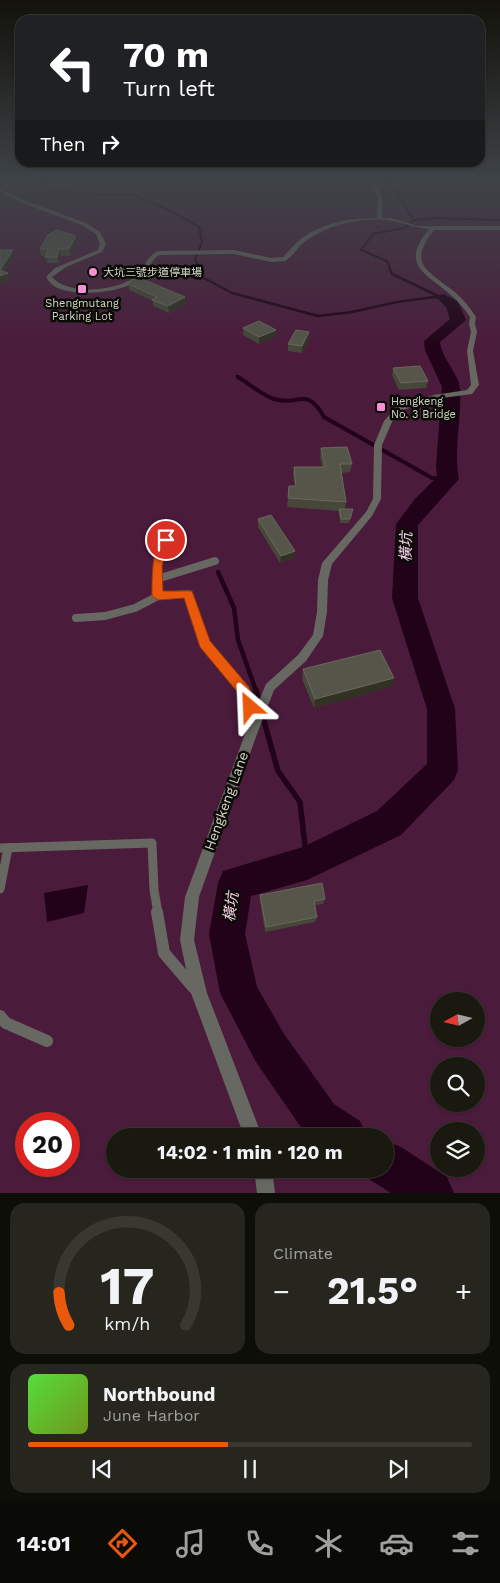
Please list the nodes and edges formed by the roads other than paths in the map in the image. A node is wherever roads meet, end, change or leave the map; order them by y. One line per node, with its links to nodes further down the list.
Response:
1 (100, 237): 2 (street)
2 (309, 237)
3 (425, 237): 9 (street, Hengkeng Lane)
4 (166, 540): 6 (lane)
5 (216, 560): 6 (lane)
6 (157, 578): 7 (lane)
7 (158, 596): 8 (lane); 9 (lane)
8 (76, 618)
9 (256, 723): 12 (street, Hengkeng Lane)
10 (4, 848): 11 (lane); 12 (lane)
11 (0, 890)
12 (199, 993): 15 (street, Hengkeng Lane)
13 (0, 1016): 14 (lane)
14 (47, 1041)
15 (250, 1128)
16 (265, 1178): 17 (street)
17 (266, 1193)

